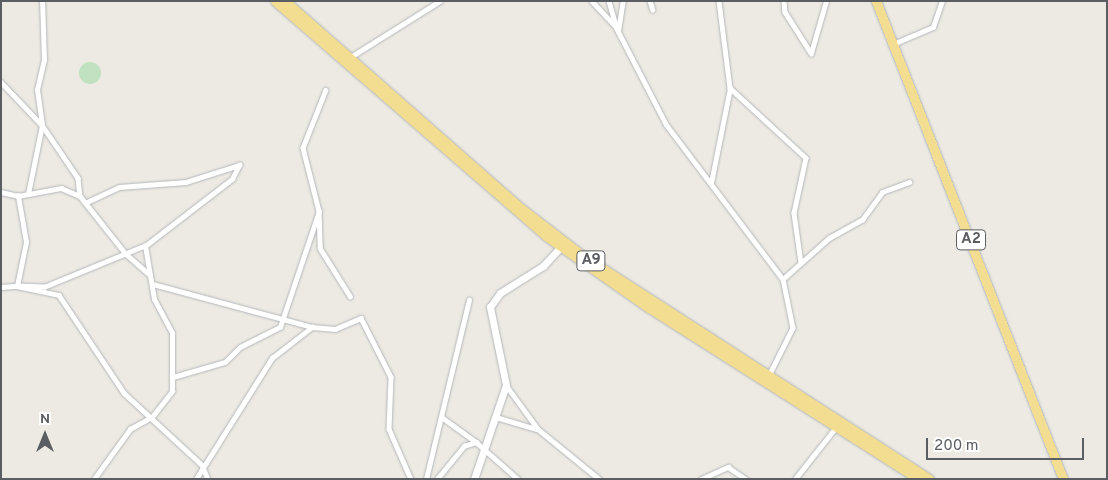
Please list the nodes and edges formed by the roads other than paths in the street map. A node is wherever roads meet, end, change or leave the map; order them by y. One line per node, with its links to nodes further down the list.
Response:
1 (42, 1): 21 (street)
2 (275, 1): 31 (highway, A9)
3 (285, 1): 17 (highway, A9)
4 (440, 1): 17 (street)
5 (592, 1): 15 (street)
6 (609, 1): 15 (street)
7 (623, 1): 15 (street)
8 (650, 1): 14 (street)
9 (719, 1): 19 (street)
10 (784, 1): 11 (street)
11 (826, 1)
12 (876, 1): 16 (highway, A2)
13 (942, 1): 16 (street)
14 (653, 10)
15 (617, 29): 23 (street)
16 (893, 44): 69 (highway, A2)
17 (349, 58): 43 (highway, A9)
18 (1, 82): 21 (street)
19 (730, 88): 23 (street); 33 (street)
20 (326, 90): 29 (street)
21 (42, 125): 25 (street); 27 (street)
22 (909, 182): 33 (street)
23 (711, 183): 35 (street)
24 (1, 192): 26 (street)
25 (28, 194): 26 (street); 27 (street)
26 (18, 196): 37 (street)
27 (80, 196): 28 (street)
28 (87, 202): 30 (street); 32 (street)
29 (319, 211): 39 (street); 41 (street)
30 (145, 246): 32 (street); 34 (street)
31 (561, 247): 45 (street); 49 (highway, A9)
32 (126, 254): 34 (street); 37 (street)
33 (801, 263): 35 (street)
34 (151, 276): 36 (street)
35 (783, 279): 43 (street)
36 (153, 284): 41 (street); 44 (street)
37 (17, 286): 38 (street); 47 (street)
38 (1, 287)
39 (350, 296)
40 (469, 300): 48 (street)
41 (283, 319): 42 (street); 44 (street)
42 (312, 327): 53 (street); 59 (street)
43 (770, 374): 68 (highway, A9)
44 (172, 377): 47 (street)
45 (506, 385): 46 (street); 50 (street)
46 (496, 417): 50 (street); 52 (street)
47 (152, 418): 53 (street); 56 (street)
48 (443, 418): 51 (street); 60 (street)
49 (838, 426): 55 (highway, A9); 67 (street)
50 (538, 429): 64 (street)
51 (476, 442): 52 (street); 61 (street)
52 (482, 449): 62 (street); 63 (street)
53 (202, 465): 57 (street); 58 (street)
54 (740, 477): 65 (street); 66 (street)
55 (915, 478)
56 (94, 479)
57 (196, 479)
58 (208, 479)
59 (411, 479)
60 (426, 479)
61 (437, 479)
62 (474, 479)
63 (518, 479)
64 (599, 479)
65 (700, 479)
66 (746, 479)
67 (795, 479)
68 (929, 479)
69 (1063, 479)

